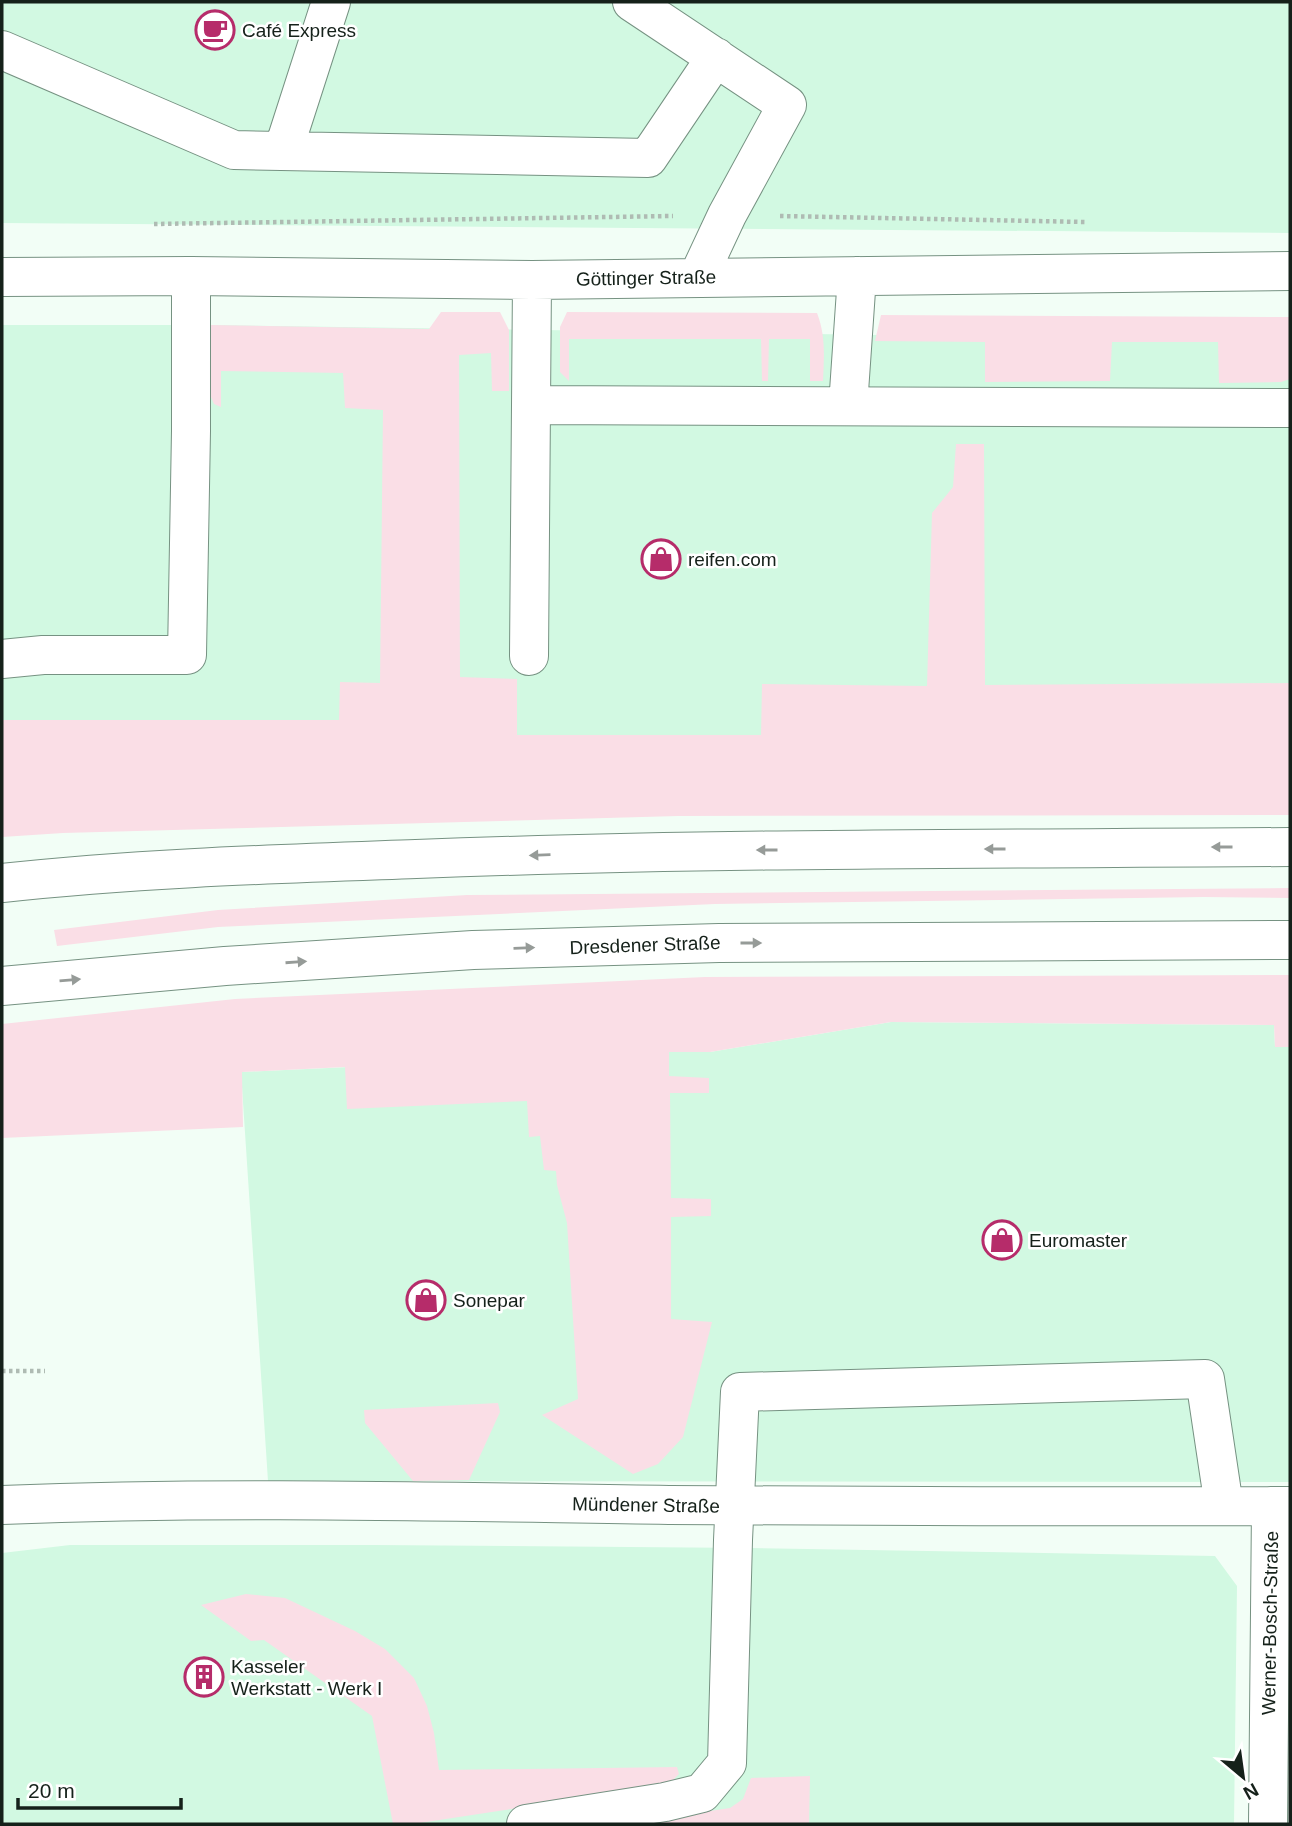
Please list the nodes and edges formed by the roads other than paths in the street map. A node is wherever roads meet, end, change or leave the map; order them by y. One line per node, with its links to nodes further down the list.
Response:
1 (331, 2): 5 (street)
2 (632, 2): 4 (street)
3 (2, 50): 5 (street)
4 (716, 57): 5 (street); 10 (street)
5 (283, 151)
6 (1290, 271): 8 (street, Göttinger Straße)
7 (191, 276): 9 (street, Göttinger Straße); 11 (street, Göttinger Straße); 16 (street)
8 (857, 276): 10 (street, Göttinger Straße); 13 (street)
9 (2, 277)
10 (698, 277): 11 (street, Göttinger Straße)
11 (532, 280): 12 (street)
12 (532, 405): 13 (street); 15 (street)
13 (848, 406): 14 (street)
14 (1290, 408)
15 (529, 656)
16 (2, 659)
17 (1290, 847): 18 (street, one-way to 18)
18 (2, 883)
19 (1290, 940): 20 (street, Dresdener Straße, one-way to 19)
20 (2, 986)
21 (2, 1505): 22 (street, Mündener Straße)
22 (735, 1506): 23 (street, Mündener Straße); 23 (street); 25 (street)
23 (1224, 1506): 24 (street, Mündener Straße)
24 (1280, 1506): 26 (street, Werner-Bosch-Straße)
25 (526, 1824)
26 (1268, 1824)

